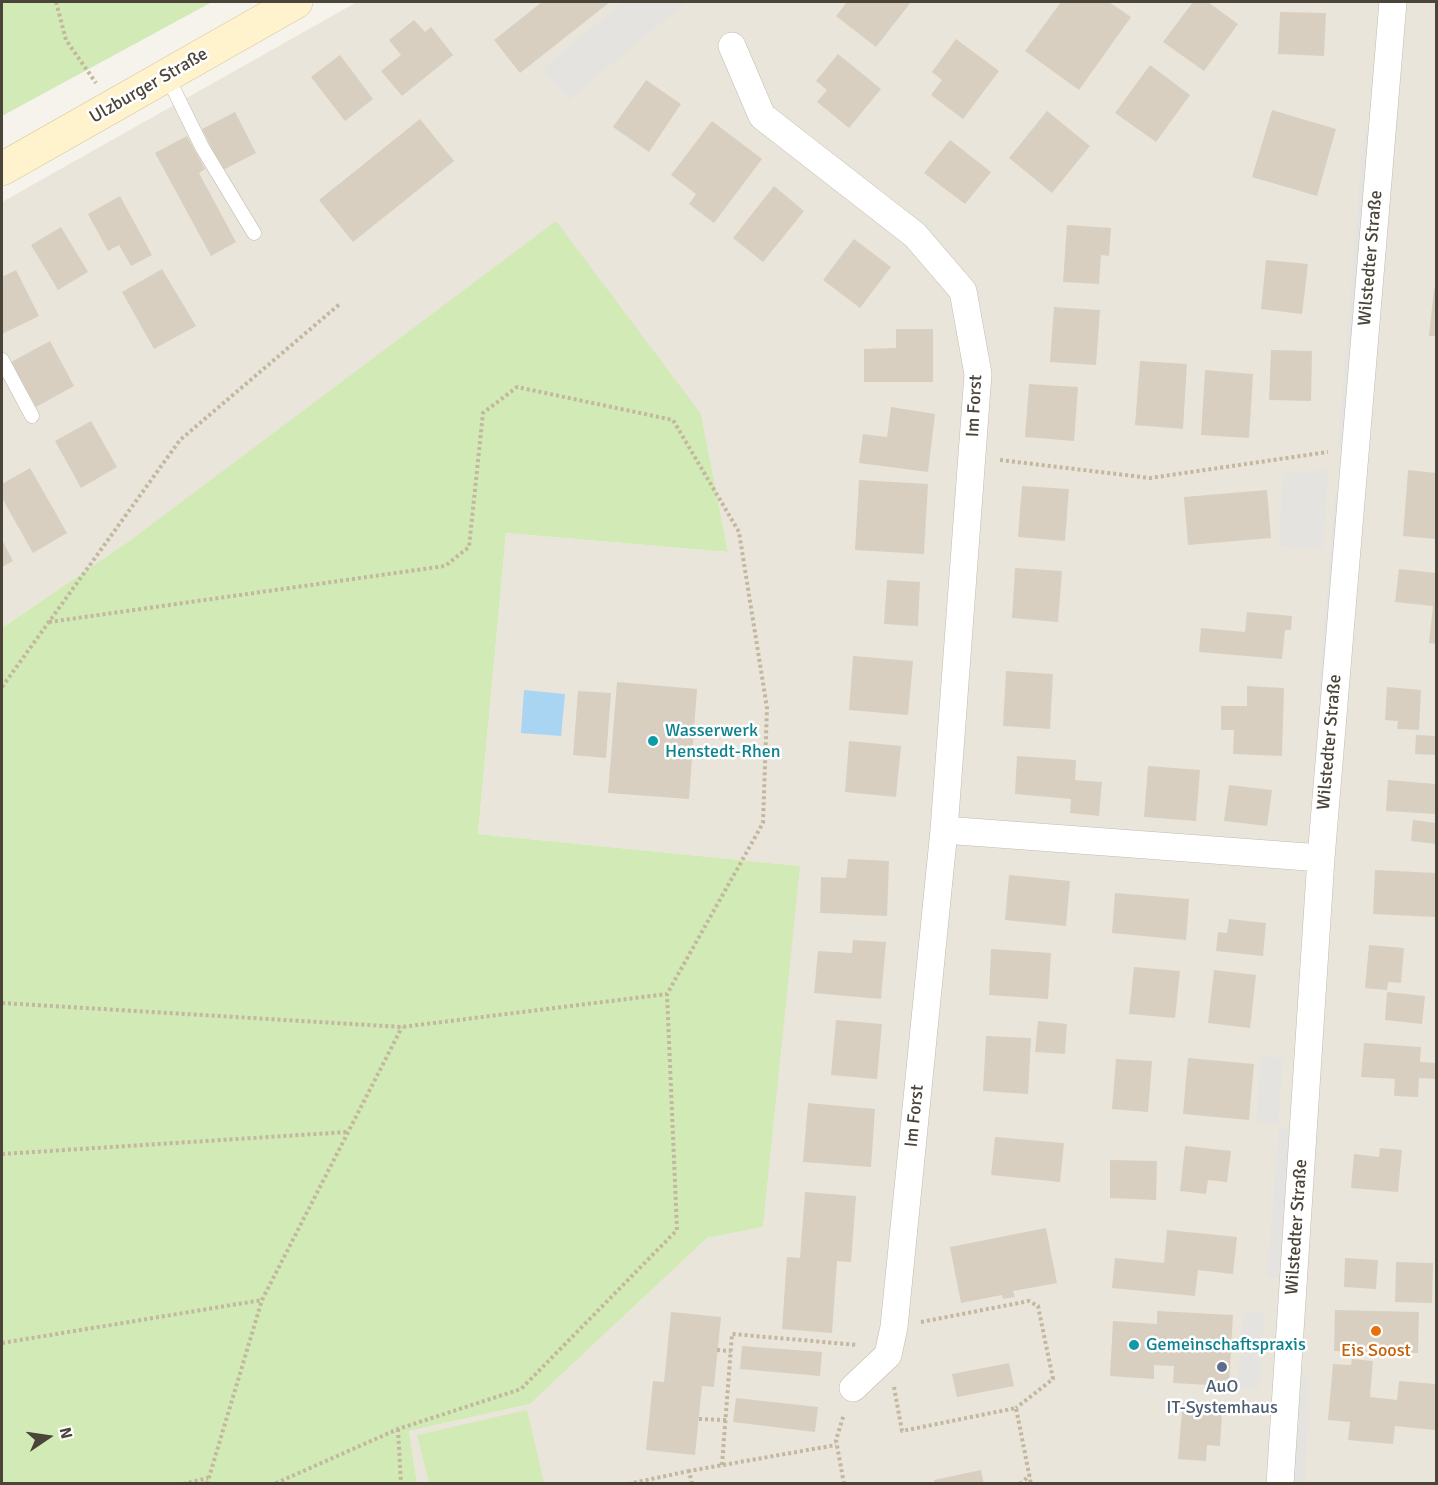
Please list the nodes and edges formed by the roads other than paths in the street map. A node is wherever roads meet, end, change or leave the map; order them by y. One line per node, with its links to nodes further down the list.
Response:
1 (296, 2): 4 (main road, Ulzburger Straße)
2 (1393, 2): 10 (street, Wilstedter Straße)
3 (732, 46): 9 (street, Im Forst)
4 (167, 76): 5 (main road, Ulzburger Straße); 6 (lane)
5 (2, 169)
6 (254, 233)
7 (2, 360): 8 (lane)
8 (32, 416)
9 (944, 830): 10 (street); 11 (street, Im Forst)
10 (1321, 858): 12 (street, Wilstedter Straße)
11 (853, 1388)
12 (1280, 1484)

